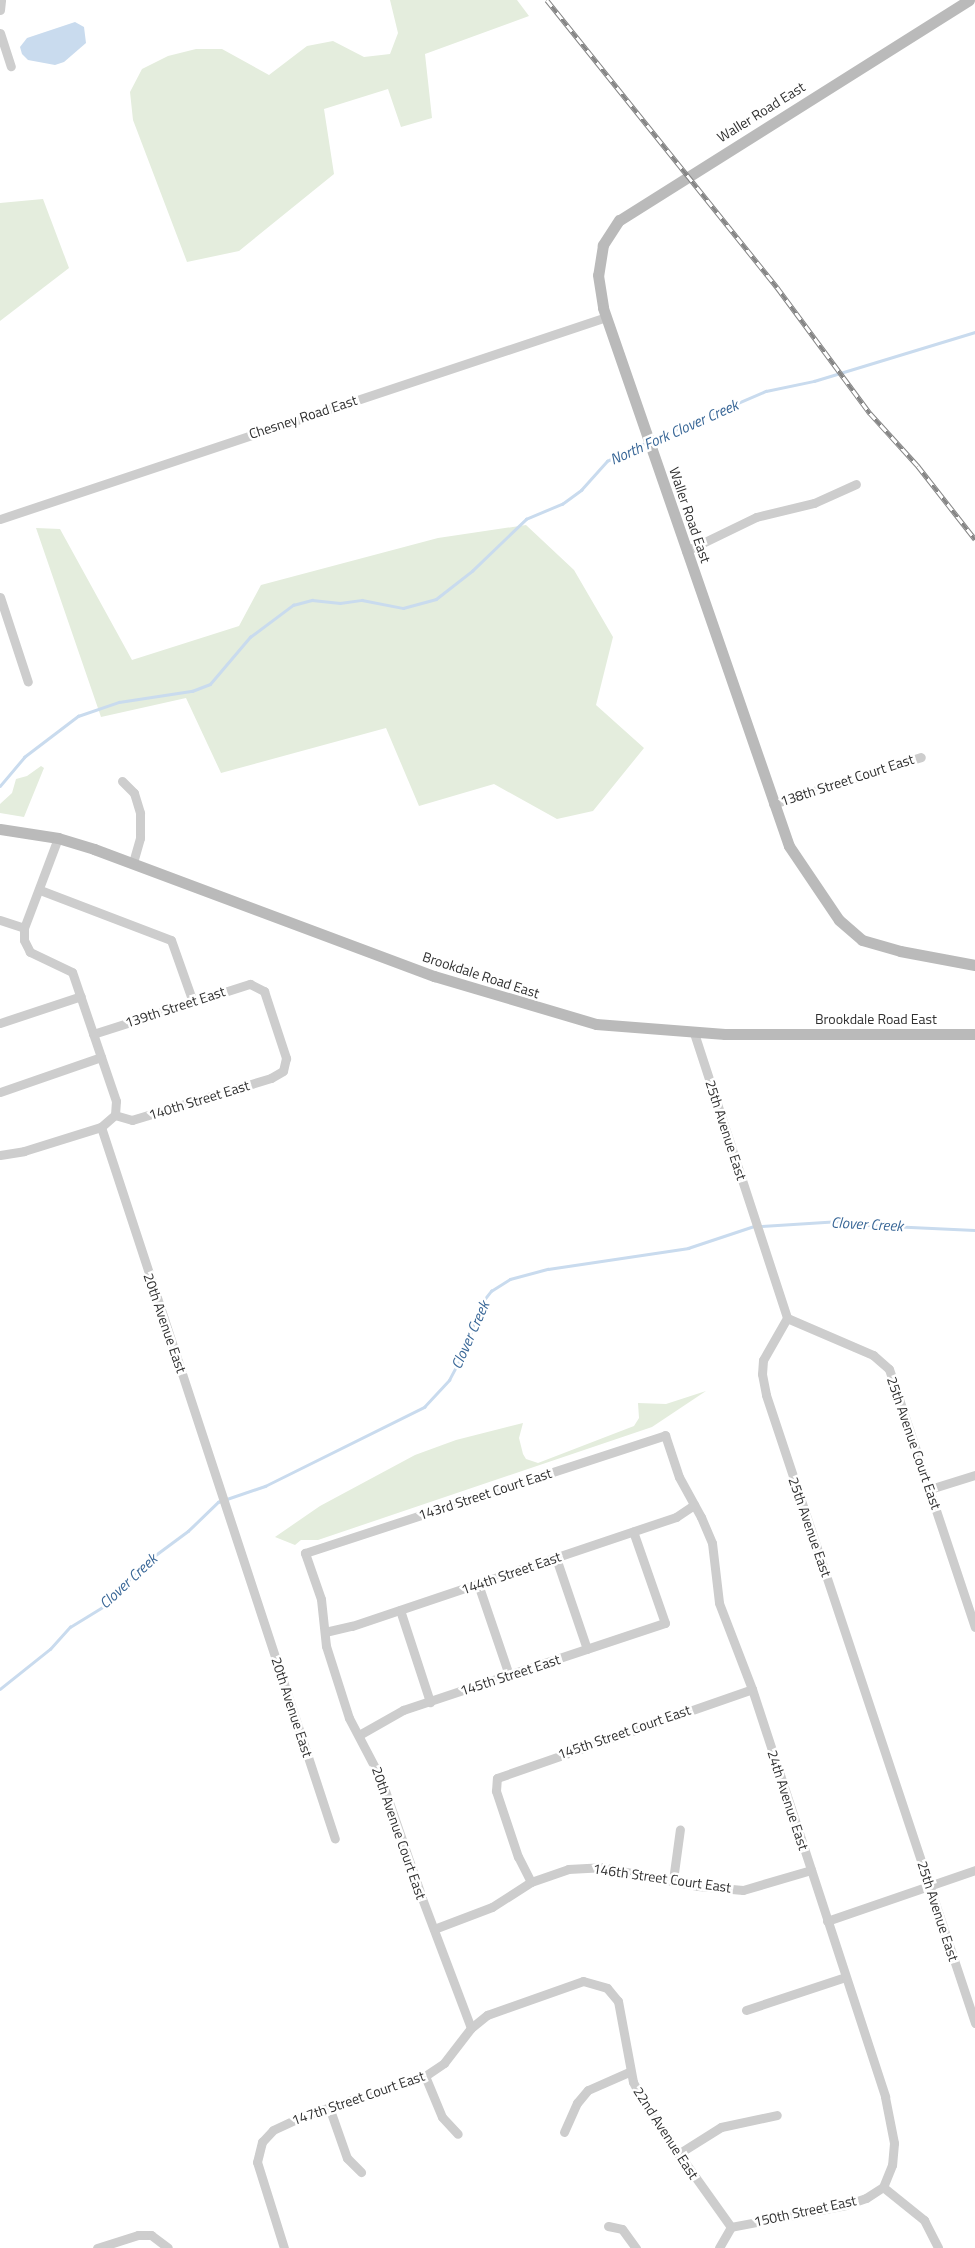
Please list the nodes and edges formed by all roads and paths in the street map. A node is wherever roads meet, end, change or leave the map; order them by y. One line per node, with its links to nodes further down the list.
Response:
1 (1, 0): 3 (street)
2 (969, 0): 6 (street, Waller Road East)
3 (0, 10)
4 (0, 33): 5 (street)
5 (11, 66)
6 (606, 317): 8 (street, Chesney Road East); 9 (street, Waller Road East)
7 (856, 484): 9 (street)
8 (0, 519)
9 (686, 551): 14 (street, Waller Road East)
10 (0, 597): 11 (street)
11 (28, 682)
12 (921, 756): 14 (street, 138th Street Court East)
13 (122, 781): 17 (street)
14 (773, 804): 21 (street, Waller Road East)
15 (0, 829): 16 (street, Brookdale Road East)
16 (58, 838): 17 (street, Brookdale Road East); 18 (street)
17 (133, 864): 25 (street, Brookdale Road East)
18 (40, 890): 20 (street); 23 (street)
19 (0, 920): 20 (street)
20 (24, 928): 22 (street)
21 (975, 965)
22 (81, 996): 24 (street); 26 (street)
23 (193, 1002): 26 (street, 139th Street East); 29 (street, 139th Street East)
24 (0, 1023)
25 (694, 1033): 27 (street, Brookdale Road East); 34 (street, 25th Avenue East)
26 (93, 1034): 28 (street)
27 (975, 1034)
28 (101, 1057): 30 (street); 31 (street)
29 (283, 1071): 31 (street, 140th Street East)
30 (0, 1092)
31 (115, 1115): 32 (street)
32 (101, 1127): 33 (street); 52 (street, 20th Avenue East)
33 (0, 1155)
34 (787, 1318): 37 (street, 25th Avenue Court East); 57 (street, 25th Avenue East)
35 (665, 1435): 38 (street, 24th Avenue East); 40 (street, 143rd Street Court East)
36 (975, 1475): 37 (street)
37 (930, 1489): 44 (street, 25th Avenue Court East)
38 (694, 1505): 39 (street, 144th Street East); 48 (street, 24th Avenue East)
39 (633, 1532): 41 (street, 144th Street East); 46 (street, 145th Street East)
40 (305, 1553): 45 (street, 20th Avenue Court East)
41 (556, 1558): 42 (street, 144th Street East); 46 (street)
42 (478, 1584): 43 (street, 144th Street East); 47 (street)
43 (400, 1610): 45 (street, 144th Street East); 49 (street)
44 (975, 1626)
45 (325, 1632): 50 (street, 20th Avenue Court East)
46 (587, 1649): 47 (street, 145th Street East)
47 (509, 1675): 49 (street, 145th Street East)
48 (752, 1690): 53 (street, 24th Avenue East); 56 (street, 145th Street Court East)
49 (430, 1702): 50 (street, 145th Street East)
50 (359, 1735): 59 (street, 20th Avenue Court East)
51 (680, 1830): 55 (street)
52 (335, 1840)
53 (811, 1870): 55 (street, 146th Street Court East); 58 (street, 24th Avenue East)
54 (975, 1870): 57 (street)
55 (673, 1880): 56 (street, 146th Street Court East)
56 (531, 1882): 59 (street, 146th Street Court East)
57 (929, 1886): 58 (street); 63 (street, 25th Avenue East)
58 (827, 1921): 60 (street, 24th Avenue East)
59 (434, 1929): 64 (street, 20th Avenue Court East)
60 (845, 1977): 62 (street); 73 (street, 24th Avenue East)
61 (618, 2001): 64 (street, 147th Street Court East); 65 (street, 22nd Avenue East)
62 (746, 2010)
63 (975, 2023)
64 (472, 2028): 66 (street, 147th Street Court East)
65 (629, 2072): 69 (street); 71 (street, 22nd Avenue East)
66 (425, 2076): 67 (street, 147th Street Court East); 70 (street)
67 (329, 2107): 72 (street); 78 (street, 147th Street Court East)
68 (777, 2115): 71 (street)
69 (564, 2132)
70 (458, 2134)
71 (678, 2154): 75 (street, 22nd Avenue East)
72 (362, 2172)
73 (883, 2187): 75 (street, 150th Street East); 81 (street)
74 (608, 2226): 79 (street)
75 (731, 2227): 80 (street)
76 (97, 2248): 77 (street)
77 (168, 2248)
78 (284, 2248)
79 (636, 2248)
80 (719, 2248)
81 (938, 2248)

